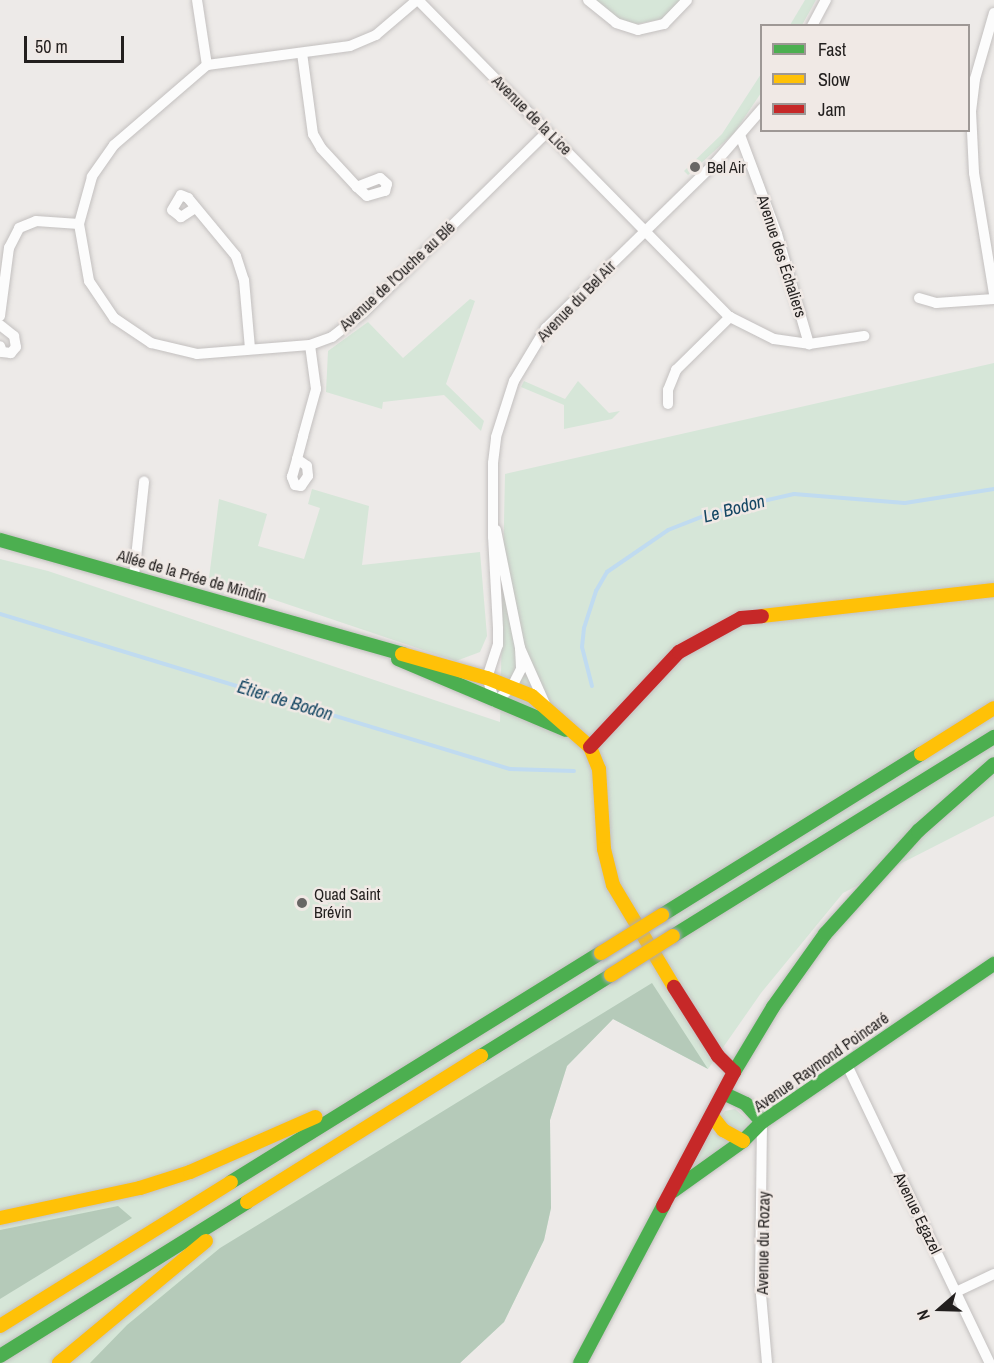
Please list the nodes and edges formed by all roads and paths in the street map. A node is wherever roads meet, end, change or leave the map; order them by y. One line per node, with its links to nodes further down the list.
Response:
1 (197, 0): 9 (street)
2 (417, 0): 8 (street); 12 (street, Avenue de la Lice)
3 (588, 0): 4 (street)
4 (687, 0)
5 (826, 0): 7 (street)
6 (994, 13): 10 (street)
7 (813, 24)
8 (302, 53): 9 (street); 14 (street)
9 (207, 65): 16 (street, Avenue de l'Ouche au Blé)
10 (972, 78): 18 (street)
11 (760, 111): 13 (street, Avenue du Bel Air)
12 (547, 132): 17 (street, Avenue de la Lice); 26 (street, Avenue de l'Ouche au Blé)
13 (740, 135): 17 (street, Avenue du Bel Air); 25 (street, Avenue des Échaliers)
14 (357, 188)
15 (195, 208): 28 (street)
16 (79, 224): 21 (street); 28 (street, Avenue de l'Ouche au Blé)
17 (645, 230): 22 (street, Avenue des Échaliers); 32 (street, Avenue du Bel Air)
18 (994, 294)
19 (919, 298): 20 (street)
20 (994, 299)
21 (0, 316)
22 (730, 317): 25 (street, Avenue des Échaliers); 29 (street)
23 (0, 325): 27 (street)
24 (864, 336): 25 (street, Avenue des Échaliers)
25 (809, 344)
26 (310, 345): 28 (street, Avenue de l'Ouche au Blé); 30 (street)
27 (0, 346)
28 (250, 348)
29 (668, 404)
30 (297, 459)
31 (144, 482): 34 (street)
32 (493, 519): 37 (street, Avenue du Bel Air); 38 (street, Avenue du Bel Air)
33 (0, 540): 34 (main road, Allée de la Prée de Mindin)
34 (134, 576): 36 (main road, Allée de la Prée de Mindin)
35 (994, 590): 45 (main road)
36 (373, 647): 38 (main road); 40 (main road)
37 (520, 648): 39 (street, Avenue du Bel Air); 41 (street, Avenue du Bel Air)
38 (488, 678): 39 (main road); 40 (street)
39 (512, 687): 40 (street); 41 (main road)
40 (495, 702): 43 (main road)
41 (545, 705): 43 (main road)
42 (994, 708): 51 (main road, bridge)
43 (568, 730): 45 (main road)
44 (994, 737): 56 (main road, bridge)
45 (590, 747): 49 (main road)
46 (994, 764): 49 (main road, Avenue Raymond Poincaré)
47 (994, 964): 48 (main road, Avenue Raymond Poincaré)
48 (846, 1063): 53 (main road, Avenue Raymond Poincaré); 59 (street, Avenue Egazel)
49 (734, 1072): 50 (main road, Avenue Raymond Poincaré)
50 (724, 1094): 52 (main road, Avenue Raymond Poincaré); 53 (main road)
51 (350, 1109): 57 (main road); 60 (main road)
52 (712, 1116): 54 (main road); 55 (main road, Avenue Raymond Poincaré)
53 (762, 1122): 54 (main road, Avenue Raymond Poincaré); 64 (street, Avenue du Rozay)
54 (743, 1141): 55 (main road, Avenue Raymond Poincaré)
55 (671, 1193): 63 (main road, Avenue Raymond Poincaré)
56 (254, 1197): 61 (main road); 62 (main road)
57 (0, 1218)
58 (994, 1274): 59 (street)
59 (956, 1293): 65 (street, Avenue Egazel)
60 (0, 1326)
61 (0, 1356)
62 (59, 1363)
63 (580, 1363)
64 (768, 1363)
65 (990, 1363)

